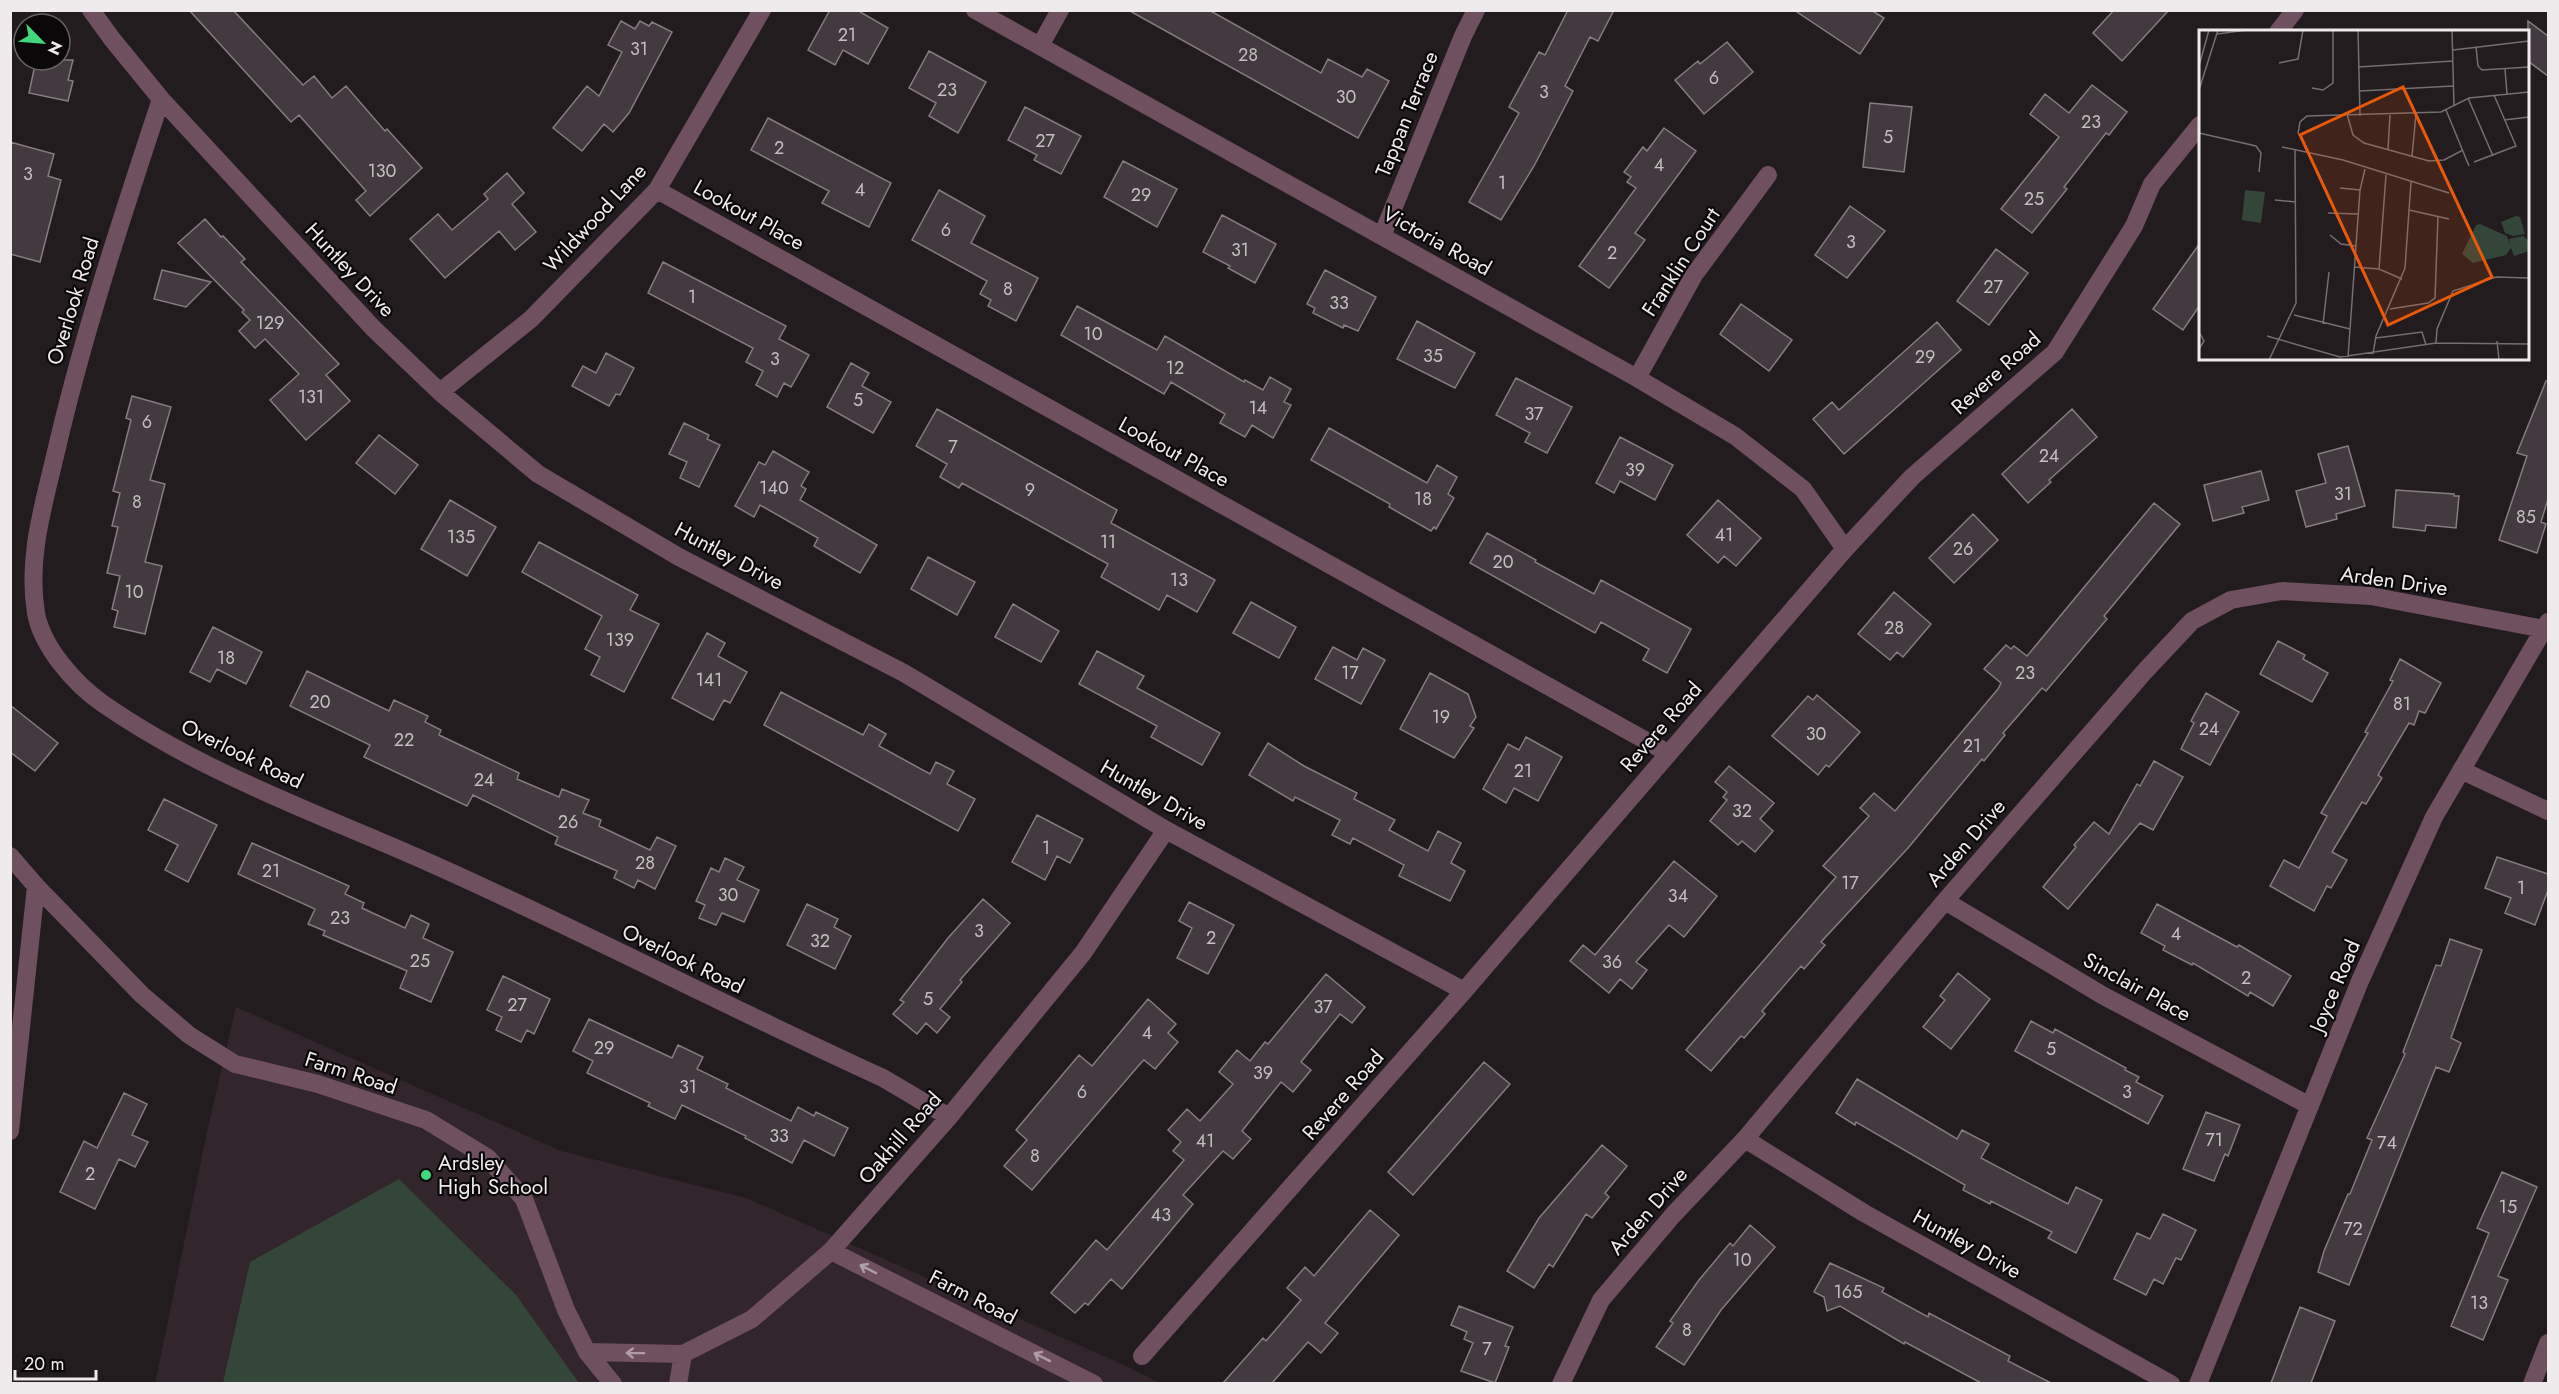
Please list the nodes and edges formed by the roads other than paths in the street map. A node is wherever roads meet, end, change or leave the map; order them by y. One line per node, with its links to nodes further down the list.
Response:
1 (91, 10): 9 (street, Huntley Drive)
2 (762, 10): 12 (street, Wildwood Lane)
3 (975, 10): 8 (street, Victoria Road)
4 (1060, 10): 8 (street)
5 (1476, 10): 13 (street, Tappan Terrace)
6 (2295, 10): 7 (street)
7 (2280, 30)
8 (1040, 46): 13 (street, Victoria Road)
9 (160, 99): 15 (street, Huntley Drive); 28 (street, Overlook Road)
10 (2199, 126): 16 (street, Revere Road)
11 (1768, 175): 14 (street, Franklin Court)
12 (657, 190): 15 (street, Wildwood Lane); 18 (street, Lookout Place)
13 (1382, 236): 14 (street, Victoria Road)
14 (1637, 378): 16 (street, Victoria Road)
15 (440, 392): 21 (street, Huntley Drive)
16 (1845, 549): 18 (street, Revere Road)
17 (2546, 626): 19 (street, Joyce Road); 24 (street, Arden Drive)
18 (1668, 753): 25 (street, Revere Road)
19 (2461, 770): 20 (street); 27 (street, Joyce Road)
20 (2548, 811)
21 (1166, 830): 25 (street, Huntley Drive); 28 (street, Oakhill Road)
22 (10, 856): 23 (street, Farm Road)
23 (36, 886): 26 (street); 33 (street, Farm Road)
24 (1945, 901): 27 (street, Sinclair Place); 30 (street, Arden Drive)
25 (1464, 991): 35 (street, Revere Road)
26 (13, 1079): 29 (street)
27 (2310, 1106): 41 (street, Joyce Road)
28 (949, 1117): 31 (street, Oakhill Road)
29 (10, 1131)
30 (1745, 1138): 39 (street, Arden Drive); 40 (street, Huntley Drive)
31 (831, 1251): 34 (street, Oakhill Road); 38 (street, Farm Road, one-way to 31)
32 (2548, 1343): 42 (street)
33 (587, 1352): 34 (street, Oakhill Road, one-way to 33); 36 (street, Farm Road)
34 (683, 1354): 37 (street)
35 (1142, 1356)
36 (613, 1383)
37 (678, 1383)
38 (1094, 1383)
39 (1561, 1383)
40 (2171, 1383)
41 (2198, 1383)
42 (2532, 1383)

